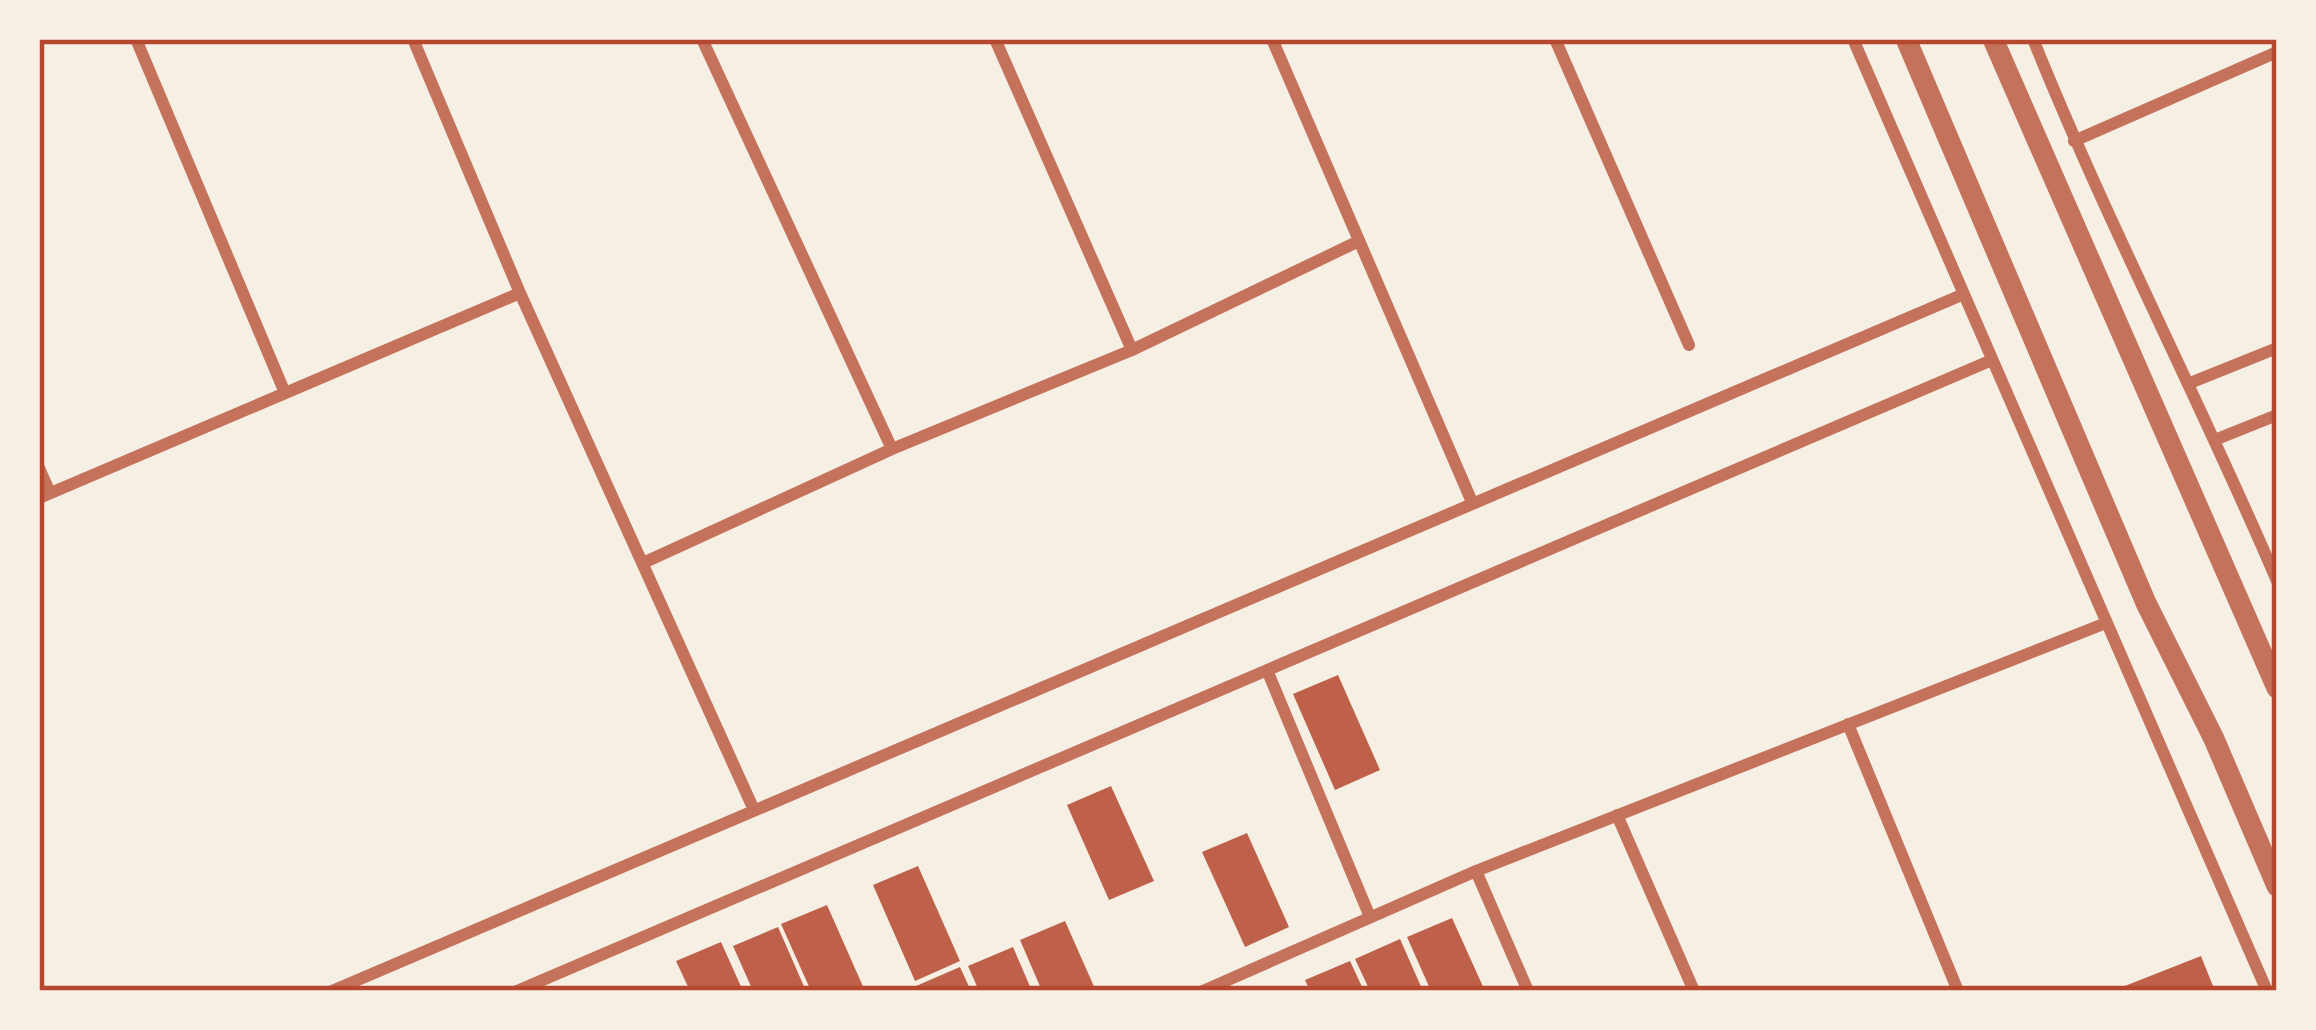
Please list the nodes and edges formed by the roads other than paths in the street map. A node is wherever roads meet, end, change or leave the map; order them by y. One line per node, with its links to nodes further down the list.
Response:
1 (136, 39): 22 (street)
2 (412, 39): 15 (street)
3 (720, 39): 11 (street)
4 (994, 39): 19 (street)
5 (1272, 39): 14 (street)
6 (1555, 39): 17 (street)
7 (1853, 39): 16 (street)
8 (1906, 39): 38 (street)
9 (1993, 39): 33 (street)
10 (2033, 39): 13 (street)
11 (703, 42): 25 (street)
12 (2277, 52): 13 (street)
13 (2074, 141): 21 (street)
14 (1359, 241): 19 (street); 28 (street)
15 (520, 293): 22 (street); 29 (street)
16 (1964, 294): 20 (street); 28 (street)
17 (1689, 345)
18 (2277, 348): 21 (street)
19 (1132, 350): 25 (street)
20 (1992, 360): 31 (street); 32 (street)
21 (2190, 382): 24 (street)
22 (285, 393): 27 (street)
23 (2277, 415): 24 (street)
24 (2217, 439): 30 (street)
25 (892, 449): 29 (street)
26 (39, 468): 27 (street)
27 (44, 495)
28 (1472, 502): 35 (street)
29 (643, 563): 35 (street)
30 (2277, 581)
31 (2106, 622): 34 (street); 46 (street)
32 (1267, 670): 39 (street); 41 (street)
33 (2277, 688)
34 (1849, 724): 36 (street); 45 (street)
35 (754, 810): 40 (street)
36 (1617, 815): 37 (street); 44 (street)
37 (1476, 871): 39 (street); 43 (street)
38 (2277, 886)
39 (1370, 917): 42 (street)
40 (332, 991)
41 (517, 991)
42 (1203, 991)
43 (1528, 991)
44 (1694, 991)
45 (1958, 991)
46 (2266, 991)

